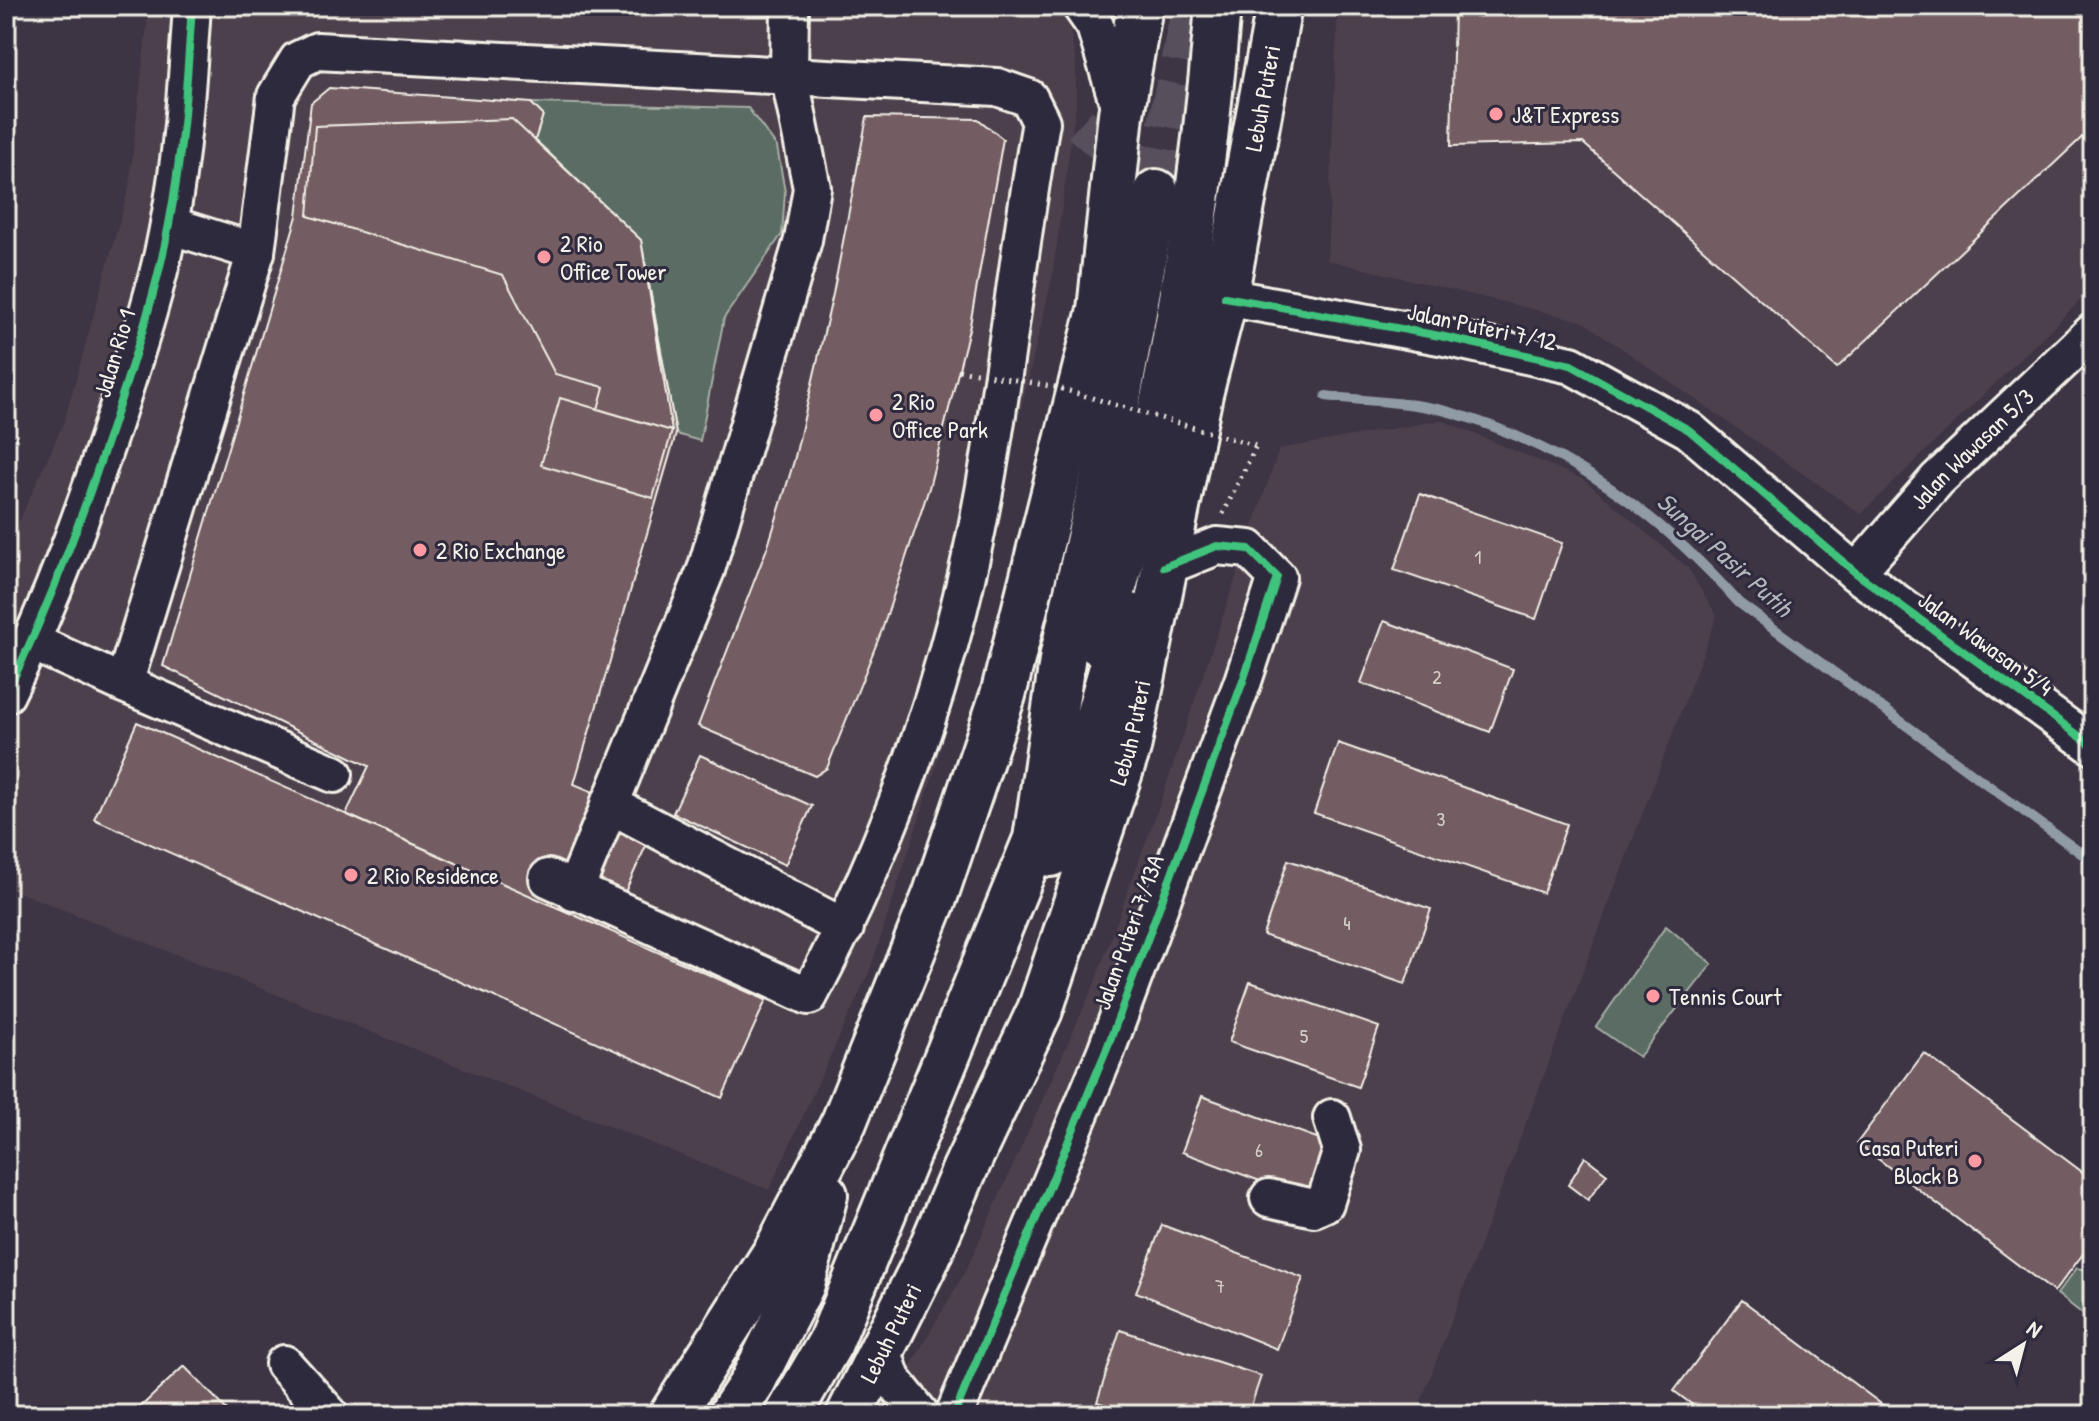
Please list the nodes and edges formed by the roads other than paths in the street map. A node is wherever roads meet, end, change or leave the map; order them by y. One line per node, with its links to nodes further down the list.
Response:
1 (192, 6): 10 (street, Jalan Rio 1)
2 (790, 6): 7 (street)
3 (1081, 6): 8 (street)
4 (1140, 6): 8 (main road)
5 (1218, 6): 12 (main road)
6 (1279, 6): 13 (main road, Lebuh Puteri)
7 (789, 74): 11 (street); 22 (street); 24 (street)
8 (1121, 114): 26 (main road)
9 (1156, 192): 23 (main road, Lebuh Puteri)
10 (169, 225): 11 (street); 17 (street, Jalan Rio 1)
11 (256, 252): 18 (street)
12 (1183, 287): 23 (main road); 29 (main road)
13 (1225, 297): 15 (main road, Lebuh Puteri); 16 (street, Jalan Puteri 7/12)
14 (2093, 332): 16 (street, Jalan Wawasan 5/3)
15 (1164, 567): 27 (main road, Lebuh Puteri); 39 (street, Jalan Puteri 7/13A)
16 (1856, 573): 20 (street, Jalan Wawasan 5/4)
17 (32, 642): 18 (street); 19 (street, Jalan Rio 1)
18 (124, 684): 21 (street)
19 (6, 694)
20 (2093, 746)
21 (334, 774)
22 (609, 804): 24 (street); 24 (street)
23 (1036, 839): 30 (main road, Lebuh Puteri)
24 (845, 928)
25 (1332, 1118): 28 (street)
26 (844, 1122): 34 (main road); 35 (main road)
27 (964, 1171): 29 (main road); 31 (main road, Lebuh Puteri)
28 (1269, 1198)
29 (898, 1249): 30 (main road)
30 (830, 1343): 36 (main road, Lebuh Puteri)
31 (883, 1352): 37 (main road, Lebuh Puteri); 38 (street)
32 (284, 1364): 33 (street)
33 (330, 1415)
34 (672, 1415)
35 (731, 1415)
36 (788, 1415)
37 (849, 1415)
38 (921, 1415)
39 (954, 1415)

